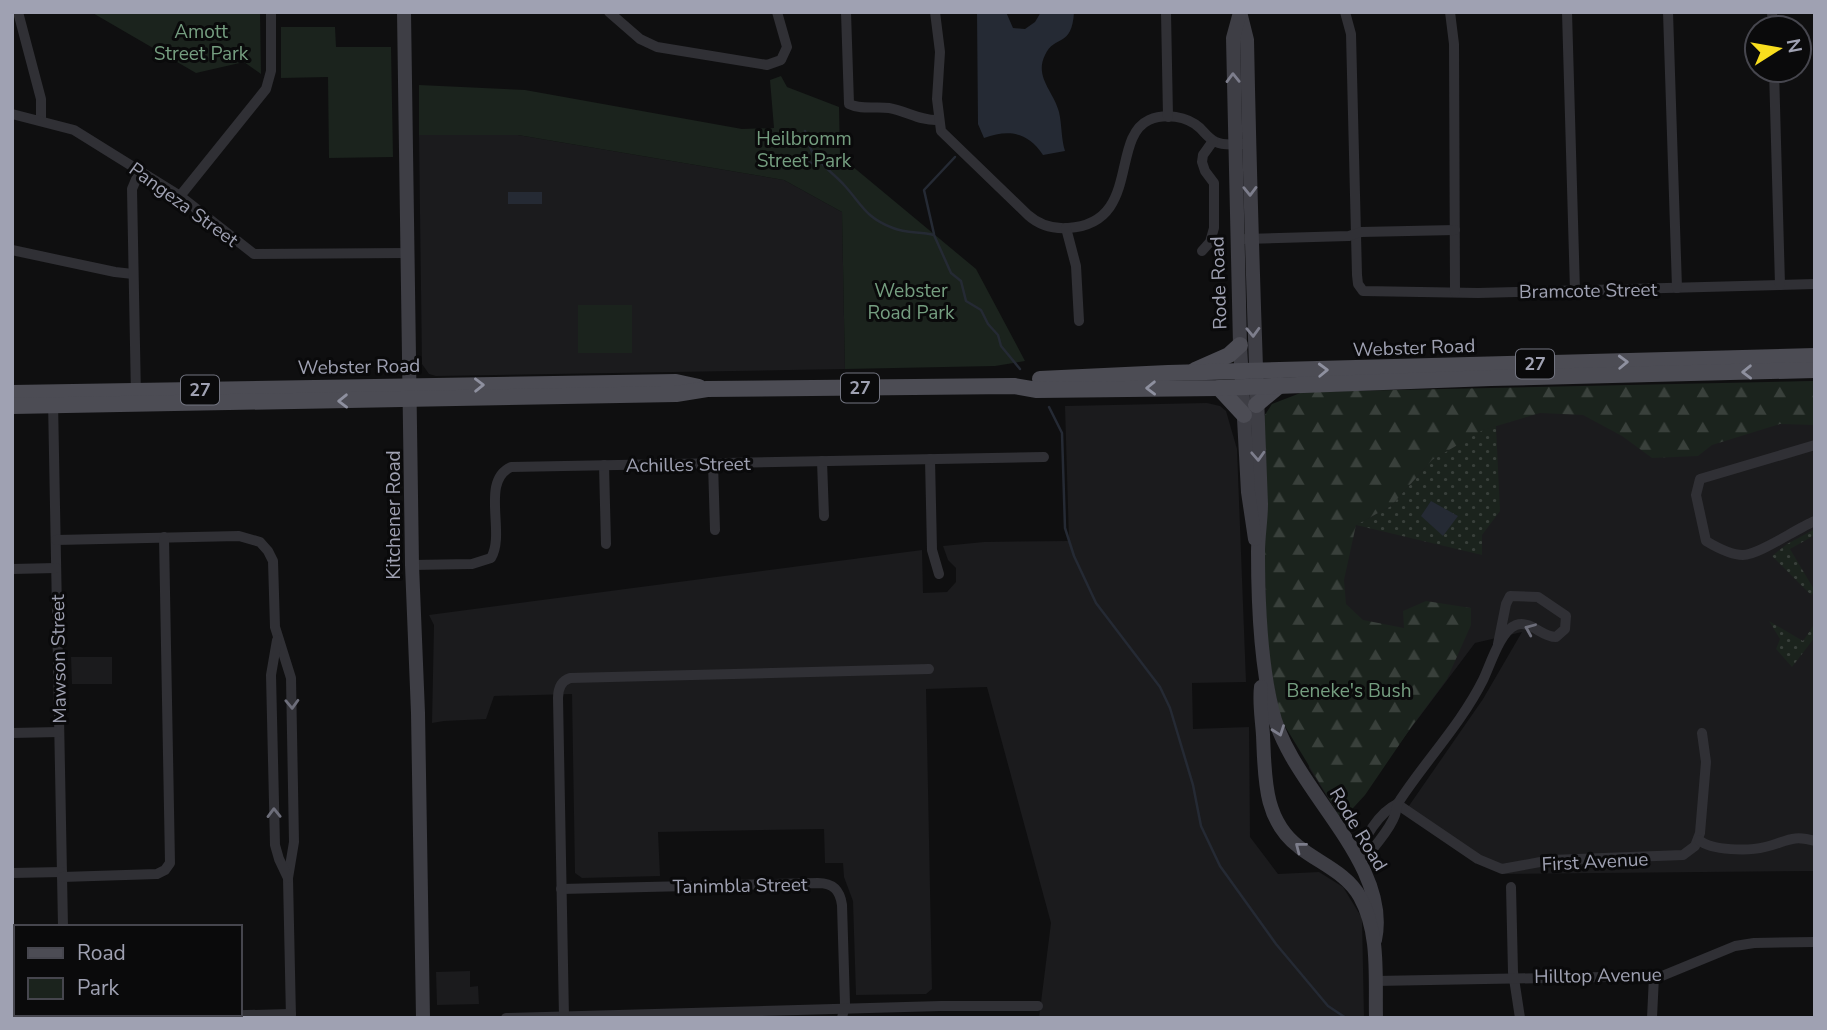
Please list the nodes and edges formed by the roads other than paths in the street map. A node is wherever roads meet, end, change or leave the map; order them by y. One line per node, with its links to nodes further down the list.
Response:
1 (18, 12): 17 (street)
2 (271, 12): 22 (street)
3 (404, 12): 30 (main road, Kitchener Road)
4 (609, 12): 5 (street)
5 (777, 12)
6 (846, 12): 18 (street)
7 (935, 12): 18 (street)
8 (1166, 12): 16 (street)
9 (1345, 12): 25 (street)
10 (1450, 12): 24 (street)
11 (1567, 12): 35 (street)
12 (1668, 12): 34 (street)
13 (1240, 13): 20 (main road, Rode Road)
14 (1774, 84): 33 (street)
15 (12, 114): 17 (street, Pangeza Street)
16 (1168, 117): 19 (street); 23 (street)
17 (41, 120): 21 (street, Pangeza Street)
18 (938, 120): 23 (street)
19 (1213, 141): 20 (street); 29 (street)
20 (1242, 144): 26 (main road, Rode Road, one-way to 26); 27 (main road, Rode Road)
21 (140, 170): 22 (street, Pangeza Street); 31 (street)
22 (180, 196): 30 (street, Pangeza Street)
23 (1066, 228): 37 (street)
24 (1455, 230): 25 (street); 36 (street)
25 (1355, 234): 26 (street); 36 (street, Bramcote Street)
26 (1251, 238): 27 (street); 42 (main road, Rode Road, one-way to 42)
27 (1236, 239): 38 (main road, Rode Road)
28 (12, 250): 31 (street)
29 (1202, 251)
30 (407, 253): 47 (main road, Kitchener Road)
31 (133, 274): 48 (street)
32 (1815, 284): 33 (street, Bramcote Street)
33 (1780, 285): 34 (street, Bramcote Street)
34 (1677, 288): 35 (street, Bramcote Street)
35 (1575, 291): 36 (street, Bramcote Street)
36 (1455, 292)
37 (1079, 321)
38 (1240, 345): 41 (main road); 42 (main road, Rode Road)
39 (1815, 356): 42 (main road, Webster Road / 27, one-way to 39)
40 (1815, 370): 43 (main road, Webster Road / 27, one-way to 43)
41 (1189, 373): 42 (main road, Webster Road / 27); 44 (main road, Webster Road / 27)
42 (1248, 379): 43 (main road, Webster Road / 27); 45 (main road, Webster Road / 27); 51 (main road, Rode Road)
43 (1280, 385): 51 (main road)
44 (1014, 386): 45 (main road, Webster Road / 27, one-way to 44); 47 (main road, Webster Road / 27)
45 (1219, 388): 51 (main road)
46 (12, 393): 49 (main road, Webster Road / 27)
47 (411, 393): 48 (main road, Webster Road / 27); 64 (main road, Kitchener Road)
48 (136, 397): 49 (main road, Webster Road / 27)
49 (53, 399): 50 (main road, Webster Road / 27); 62 (street, Mawson Street)
50 (12, 406)
51 (1250, 410): 70 (main road, Rode Road)
52 (1815, 445): 59 (street)
53 (1044, 457): 54 (street, Achilles Street)
54 (930, 459): 55 (street, Achilles Street); 67 (street)
55 (822, 461): 56 (street, Achilles Street); 58 (street)
56 (713, 463): 57 (street, Achilles Street); 60 (street)
57 (604, 465): 63 (street); 64 (street, Achilles Street)
58 (824, 516)
59 (1815, 521)
60 (715, 530)
61 (164, 537): 62 (street); 68 (street); 83 (street)
62 (56, 540): 65 (street, Mawson Street)
63 (606, 544)
64 (412, 565): 100 (main road, Kitchener Road)
65 (56, 568): 66 (street); 72 (street, Mawson Street)
66 (12, 569)
67 (939, 574)
68 (278, 638): 84 (street, one-way to 84); 84 (street, one-way to 68)
69 (1498, 644): 69 (street, one-way to 69); 75 (street)
70 (1264, 664): 77 (main road, Rode Road, one-way to 77); 80 (main road, Rode Road, one-way to 70)
71 (929, 669): 86 (street)
72 (59, 732): 73 (street); 83 (street, Mawson Street)
73 (12, 733)
74 (1702, 733): 78 (street)
75 (1397, 804): 76 (street); 78 (street, First Avenue); 81 (street)
76 (1368, 834): 77 (street); 81 (street)
77 (1343, 837): 81 (main road, Rode Road)
78 (1699, 840): 79 (street)
79 (1815, 841)
80 (1320, 862): 81 (main road); 87 (main road, Rode Road)
81 (1357, 862): 87 (main road); 89 (main road, Rode Road)
82 (12, 873): 83 (street)
83 (62, 874): 88 (street, Mawson Street)
84 (288, 878): 97 (street)
85 (1511, 887): 92 (street)
86 (561, 889): 96 (street, Tanimbla Street); 98 (street)
87 (1368, 913): 89 (main road, Rode Road)
88 (63, 925)
89 (1375, 940): 93 (main road, Rode Road)
90 (1815, 942): 91 (street, Hilltop Avenue)
91 (1654, 976): 92 (street, Hilltop Avenue); 104 (street)
92 (1514, 977): 93 (street, Hilltop Avenue); 103 (street)
93 (1376, 981): 102 (main road, Rode Road)
94 (1038, 1006): 95 (street)
95 (978, 1012): 96 (street)
96 (843, 1014): 98 (street)
97 (291, 1016): 99 (street)
98 (564, 1017): 101 (street)
99 (131, 1018)
100 (423, 1018)
101 (506, 1018)
102 (1376, 1018)
103 (1520, 1018)
104 (1652, 1018)

